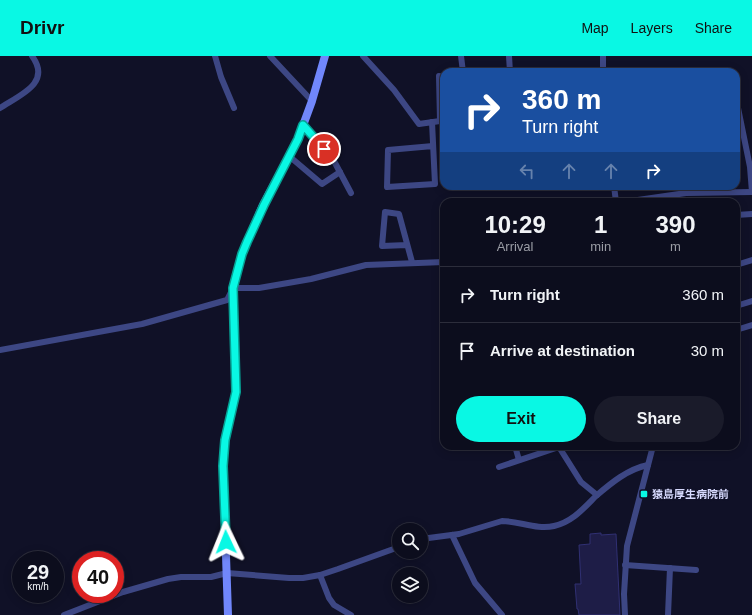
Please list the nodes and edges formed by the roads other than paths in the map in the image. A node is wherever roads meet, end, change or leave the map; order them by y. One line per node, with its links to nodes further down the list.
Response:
1 (32, 56): 15 (street)
2 (215, 56): 16 (street)
3 (270, 56): 14 (street)
4 (325, 56): 14 (street)
5 (363, 56): 19 (street)
6 (461, 56): 9 (street)
7 (508, 56): 10 (street)
8 (603, 56): 11 (street)
9 (462, 68)
10 (510, 68)
11 (603, 68)
12 (439, 76): 13 (street)
13 (440, 91)
14 (312, 101): 20 (street)
15 (0, 108)
16 (234, 108)
17 (740, 118): 24 (street)
18 (440, 120): 19 (street)
19 (432, 122): 21 (street)
20 (303, 125): 22 (street); 23 (street)
21 (433, 146): 21 (street)
22 (289, 156): 23 (street); 34 (street)
23 (340, 172): 25 (street)
24 (752, 192): 26 (street)
25 (351, 193)
26 (652, 198)
27 (752, 214): 28 (street)
28 (740, 215)
29 (407, 245): 29 (street); 31 (street)
30 (752, 260): 33 (street)
31 (412, 262): 32 (street); 34 (street)
32 (440, 262)
33 (740, 264)
34 (233, 288): 39 (street); 56 (street)
35 (752, 301): 36 (street)
36 (740, 305)
37 (752, 325): 38 (street)
38 (740, 329)
39 (0, 350)
40 (516, 450): 46 (street)
41 (539, 450): 45 (street)
42 (549, 450): 45 (street)
43 (560, 450): 49 (street)
44 (651, 450): 47 (street)
45 (540, 453): 46 (street)
46 (519, 460): 48 (street)
47 (648, 465): 49 (street); 53 (street)
48 (498, 467)
49 (597, 496): 50 (street)
50 (452, 535): 51 (street); 61 (street)
51 (428, 538)
52 (392, 549): 57 (street)
53 (625, 565): 54 (street); 62 (street)
54 (670, 568): 55 (street); 63 (street)
55 (696, 570)
56 (227, 573): 57 (street); 58 (street); 59 (street)
57 (320, 575): 60 (street)
58 (64, 615)
59 (228, 615)
60 (351, 615)
61 (502, 615)
62 (626, 615)
63 (668, 615)

